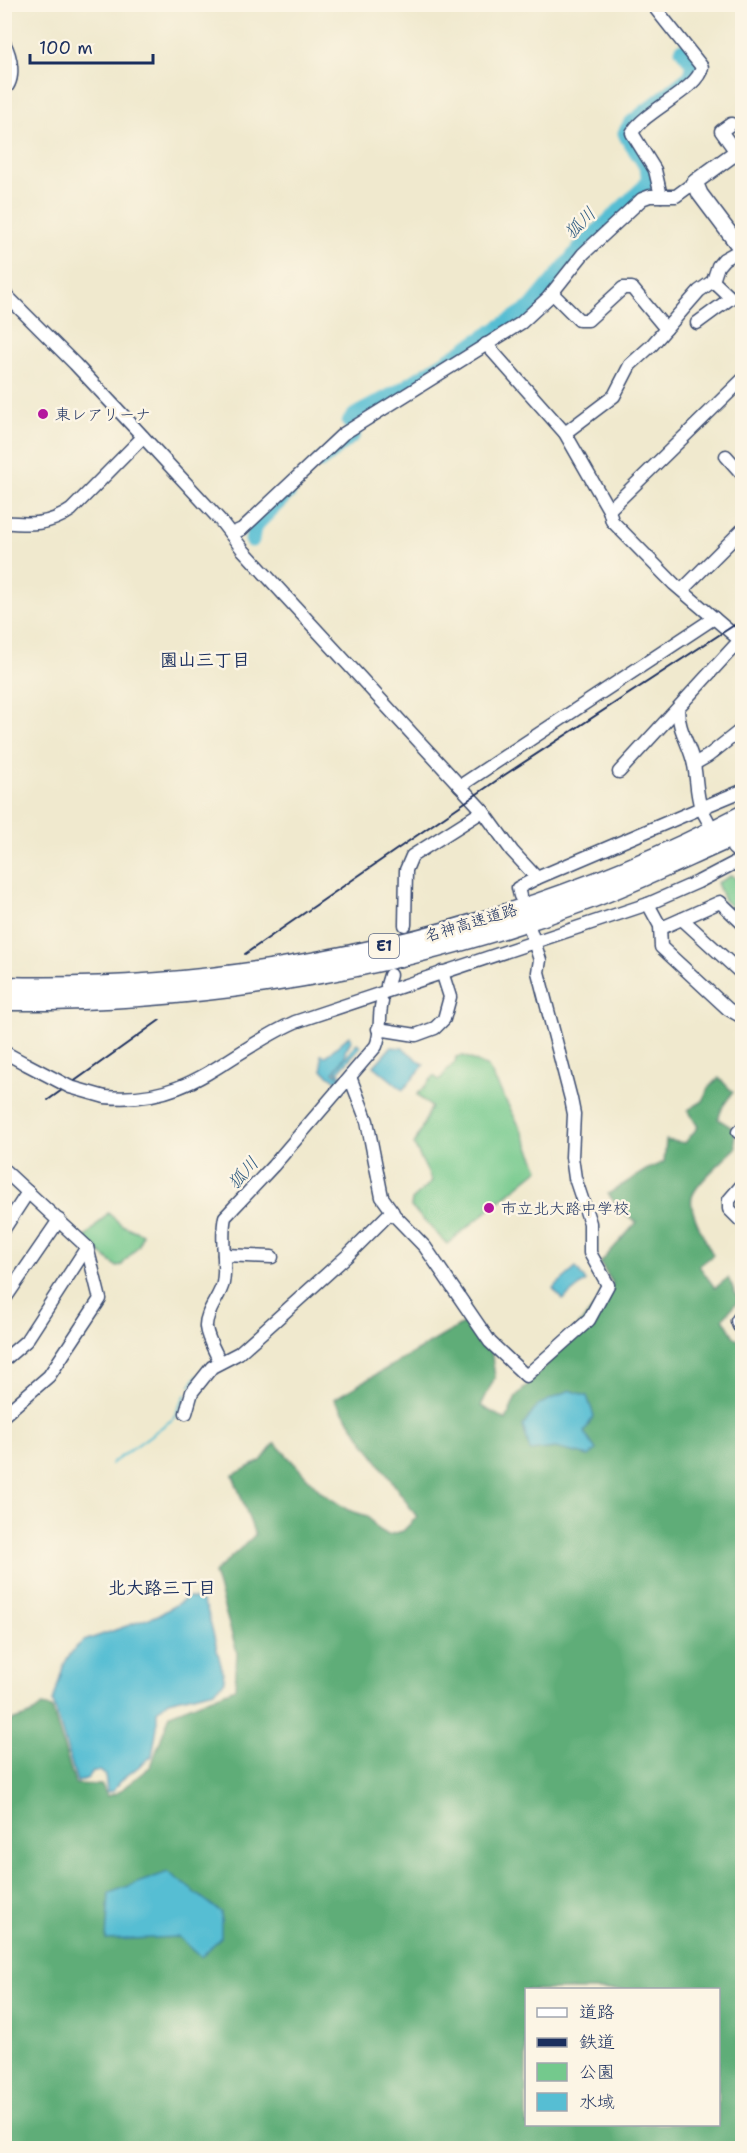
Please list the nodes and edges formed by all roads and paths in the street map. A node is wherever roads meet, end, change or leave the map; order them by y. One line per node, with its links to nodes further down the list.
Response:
1 (652, 4): 7 (street)
2 (4, 43): 3 (street)
3 (4, 90)
4 (731, 124): 5 (street)
5 (740, 150): 6 (main road)
6 (695, 182): 7 (street); 8 (main road)
7 (661, 196): 11 (street)
8 (742, 249): 9 (street)
9 (713, 282): 12 (street); 13 (street)
10 (4, 293): 17 (street)
11 (552, 293): 13 (street); 14 (street)
12 (697, 323)
13 (666, 329): 16 (street)
14 (486, 344): 16 (street); 23 (street)
15 (742, 380): 20 (street)
16 (565, 433): 20 (street)
17 (143, 437): 21 (street); 23 (street)
18 (726, 456): 19 (street)
19 (742, 474)
20 (609, 510): 24 (street)
21 (4, 522)
22 (742, 530): 24 (street)
23 (231, 534): 31 (street)
24 (682, 590): 25 (street)
25 (714, 618): 26 (street); 31 (street)
26 (741, 641): 27 (street)
27 (678, 709): 29 (street); 30 (street)
28 (742, 729): 29 (street)
29 (694, 764): 33 (street)
30 (619, 772)
31 (460, 786): 34 (street)
32 (742, 791): 33 (street)
33 (701, 808): 36 (street); 38 (street)
34 (483, 811): 38 (street); 43 (street)
35 (742, 815): 49 (highway, 名神高速道路 / E1)
36 (708, 821)
37 (740, 849): 40 (street); 50 (highway, 名神高速道路 / E1)
38 (537, 878): 39 (street)
39 (520, 896)
40 (648, 904): 44 (street); 46 (street)
41 (682, 919): 42 (street); 44 (street); 48 (street)
42 (742, 923)
43 (405, 926)
44 (660, 926): 52 (street)
45 (530, 930): 46 (street)
46 (534, 943): 47 (street); 59 (street)
47 (442, 972): 53 (street); 54 (street, bridge)
48 (742, 974)
49 (4, 986)
50 (4, 1001)
51 (382, 1002): 53 (street)
52 (742, 1017)
53 (378, 1029): 55 (street)
54 (4, 1052)
55 (350, 1077): 59 (street); 64 (street)
56 (4, 1170): 58 (street)
57 (742, 1185): 61 (street)
58 (28, 1192): 60 (street); 62 (street)
59 (392, 1210): 70 (street)
60 (59, 1221): 63 (street); 66 (street)
61 (742, 1222)
62 (4, 1229)
63 (87, 1247): 69 (street); 72 (street)
64 (224, 1255): 65 (street); 70 (street)
65 (272, 1257)
66 (4, 1300)
67 (742, 1314): 68 (street)
68 (742, 1329)
69 (4, 1360)
70 (220, 1362): 71 (street)
71 (186, 1413)
72 (4, 1415)

